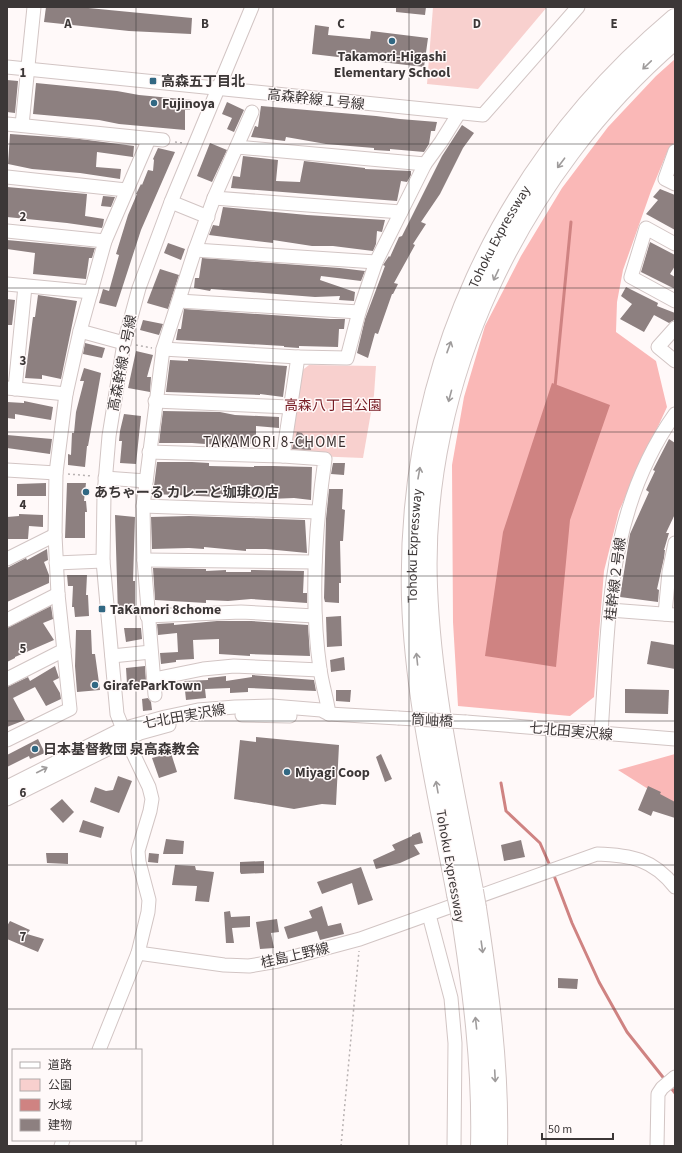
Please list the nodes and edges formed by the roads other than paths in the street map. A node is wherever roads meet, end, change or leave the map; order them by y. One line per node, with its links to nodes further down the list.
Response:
1 (34, 7): 7 (street)
2 (252, 7): 8 (street, 高森幹線３号線)
3 (578, 7): 10 (street, 高森幹線１号線)
4 (675, 19): 84 (highway, Tohoku Expressway, one-way to 4)
5 (675, 38): 84 (highway, Tohoku Expressway, one-way to 84)
6 (7, 68): 7 (street, 高森幹線１号線)
7 (26, 70): 8 (street, 高森幹線１号線); 12 (street)
8 (218, 89): 10 (street, 高森幹線１号線); 22 (street, 高森幹線３号線)
9 (252, 112): 15 (street)
10 (459, 113): 17 (street)
11 (7, 124): 12 (street)
12 (22, 125): 13 (street)
13 (149, 139): 14 (street); 20 (street)
14 (163, 140)
15 (236, 147): 17 (street); 21 (street)
16 (675, 151): 19 (street)
17 (425, 164): 23 (street)
18 (7, 177): 20 (street)
19 (675, 184)
20 (126, 190): 26 (street)
21 (214, 198): 23 (street); 24 (street)
22 (171, 202): 24 (street); 38 (street, 高森幹線３号線)
23 (401, 212): 29 (street)
24 (208, 217): 28 (street)
25 (7, 231): 26 (street)
26 (105, 241): 32 (street)
27 (675, 244): 33 (street)
28 (195, 250): 29 (street); 34 (street)
29 (376, 262): 35 (street)
30 (7, 284): 31 (street)
31 (24, 286): 32 (street); 42 (street)
32 (91, 292): 37 (street)
33 (675, 300)
34 (179, 301): 35 (street); 39 (street)
35 (359, 312): 40 (street)
36 (675, 328): 41 (street)
37 (80, 332): 38 (street); 43 (street)
38 (130, 344): 51 (street, 高森幹線３号線)
39 (163, 349): 40 (street); 44 (street)
40 (298, 357): 45 (street)
41 (675, 361)
42 (11, 388): 43 (street)
43 (66, 394): 50 (street)
44 (156, 401): 45 (street); 47 (street)
45 (289, 406): 48 (street)
46 (675, 414): 63 (street, 桂幹線２号線)
47 (149, 452): 48 (street); 52 (street)
48 (283, 456): 54 (street)
49 (7, 470): 50 (street)
50 (56, 473): 55 (street)
51 (99, 477): 52 (street); 59 (street, 高森幹線３号線)
52 (146, 481): 53 (street)
53 (143, 506): 54 (street); 58 (street)
54 (317, 512): 60 (street)
55 (55, 536): 57 (street); 61 (street)
56 (675, 543): 64 (street)
57 (7, 559)
58 (144, 560): 60 (street); 65 (street)
59 (103, 562): 61 (street); 70 (street, 高森幹線３号線)
60 (315, 562): 66 (street)
61 (56, 563): 62 (street)
62 (58, 594): 67 (street); 68 (street)
63 (610, 610): 64 (street); 77 (street, 桂幹線２号線)
64 (670, 615)
65 (147, 616): 66 (street); 69 (street)
66 (315, 616): 71 (street)
67 (7, 620)
68 (64, 650): 72 (street); 80 (street)
69 (151, 652): 70 (street); 73 (street)
70 (112, 656): 78 (street, 高森幹線３号線)
71 (320, 670): 73 (street); 75 (street)
72 (7, 679)
73 (154, 679): 74 (street)
74 (155, 695)
75 (329, 714): 76 (street, 筒岫橋, bridge); 78 (street)
76 (466, 722): 77 (street, 七北田実沢線)
77 (601, 733): 79 (street, 七北田実沢線)
78 (125, 735): 81 (street, 七北田実沢線, one-way to 78); 82 (street); 86 (street, 高森幹線３号線)
79 (675, 739)
80 (7, 740)
81 (7, 787)
82 (7, 798)
83 (675, 887): 85 (street, 桂島上野線)
84 (467, 902): 90 (highway, Tohoku Expressway, one-way to 84); 91 (highway, Tohoku Expressway, one-way to 91)
85 (429, 915): 86 (street, 桂島上野線); 89 (street)
86 (138, 953): 87 (street)
87 (99, 1049)
88 (670, 1082): 92 (street)
89 (454, 1146)
90 (481, 1146)
91 (496, 1146)
92 (657, 1146)

